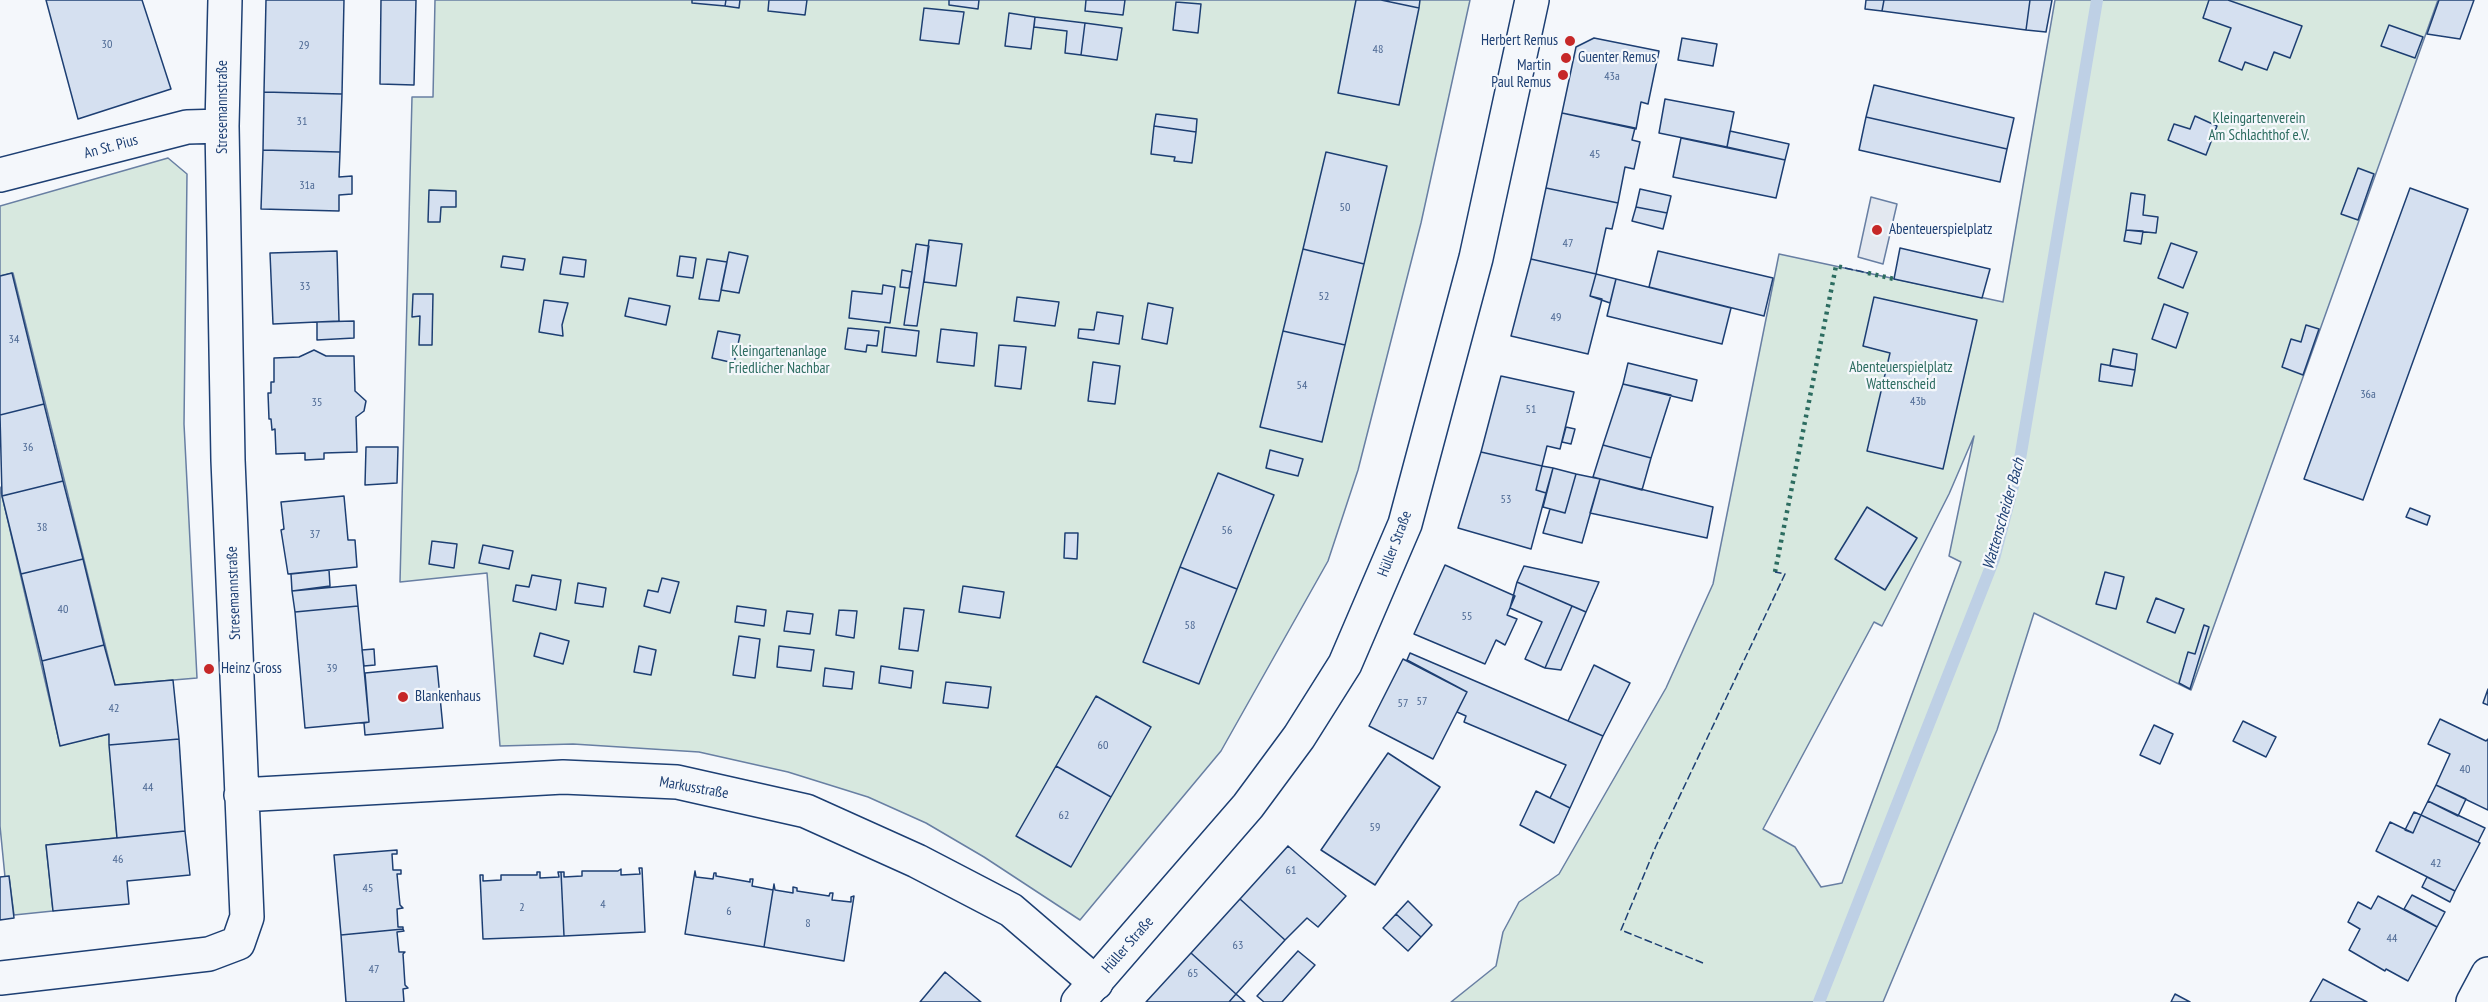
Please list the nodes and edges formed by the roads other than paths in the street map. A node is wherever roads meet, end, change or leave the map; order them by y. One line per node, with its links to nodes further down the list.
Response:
1 (225, 0): 3 (street, Stresemannstraße)
2 (1532, 0): 8 (street, Hüller Straße)
3 (222, 126): 4 (street, An St. Pius); 5 (street, Stresemannstraße)
4 (0, 176)
5 (241, 795): 7 (street, Stresemannstraße); 8 (street, Markusstraße)
6 (2488, 974): 9 (street)
7 (0, 978)
8 (1087, 992)
9 (2473, 1002)

